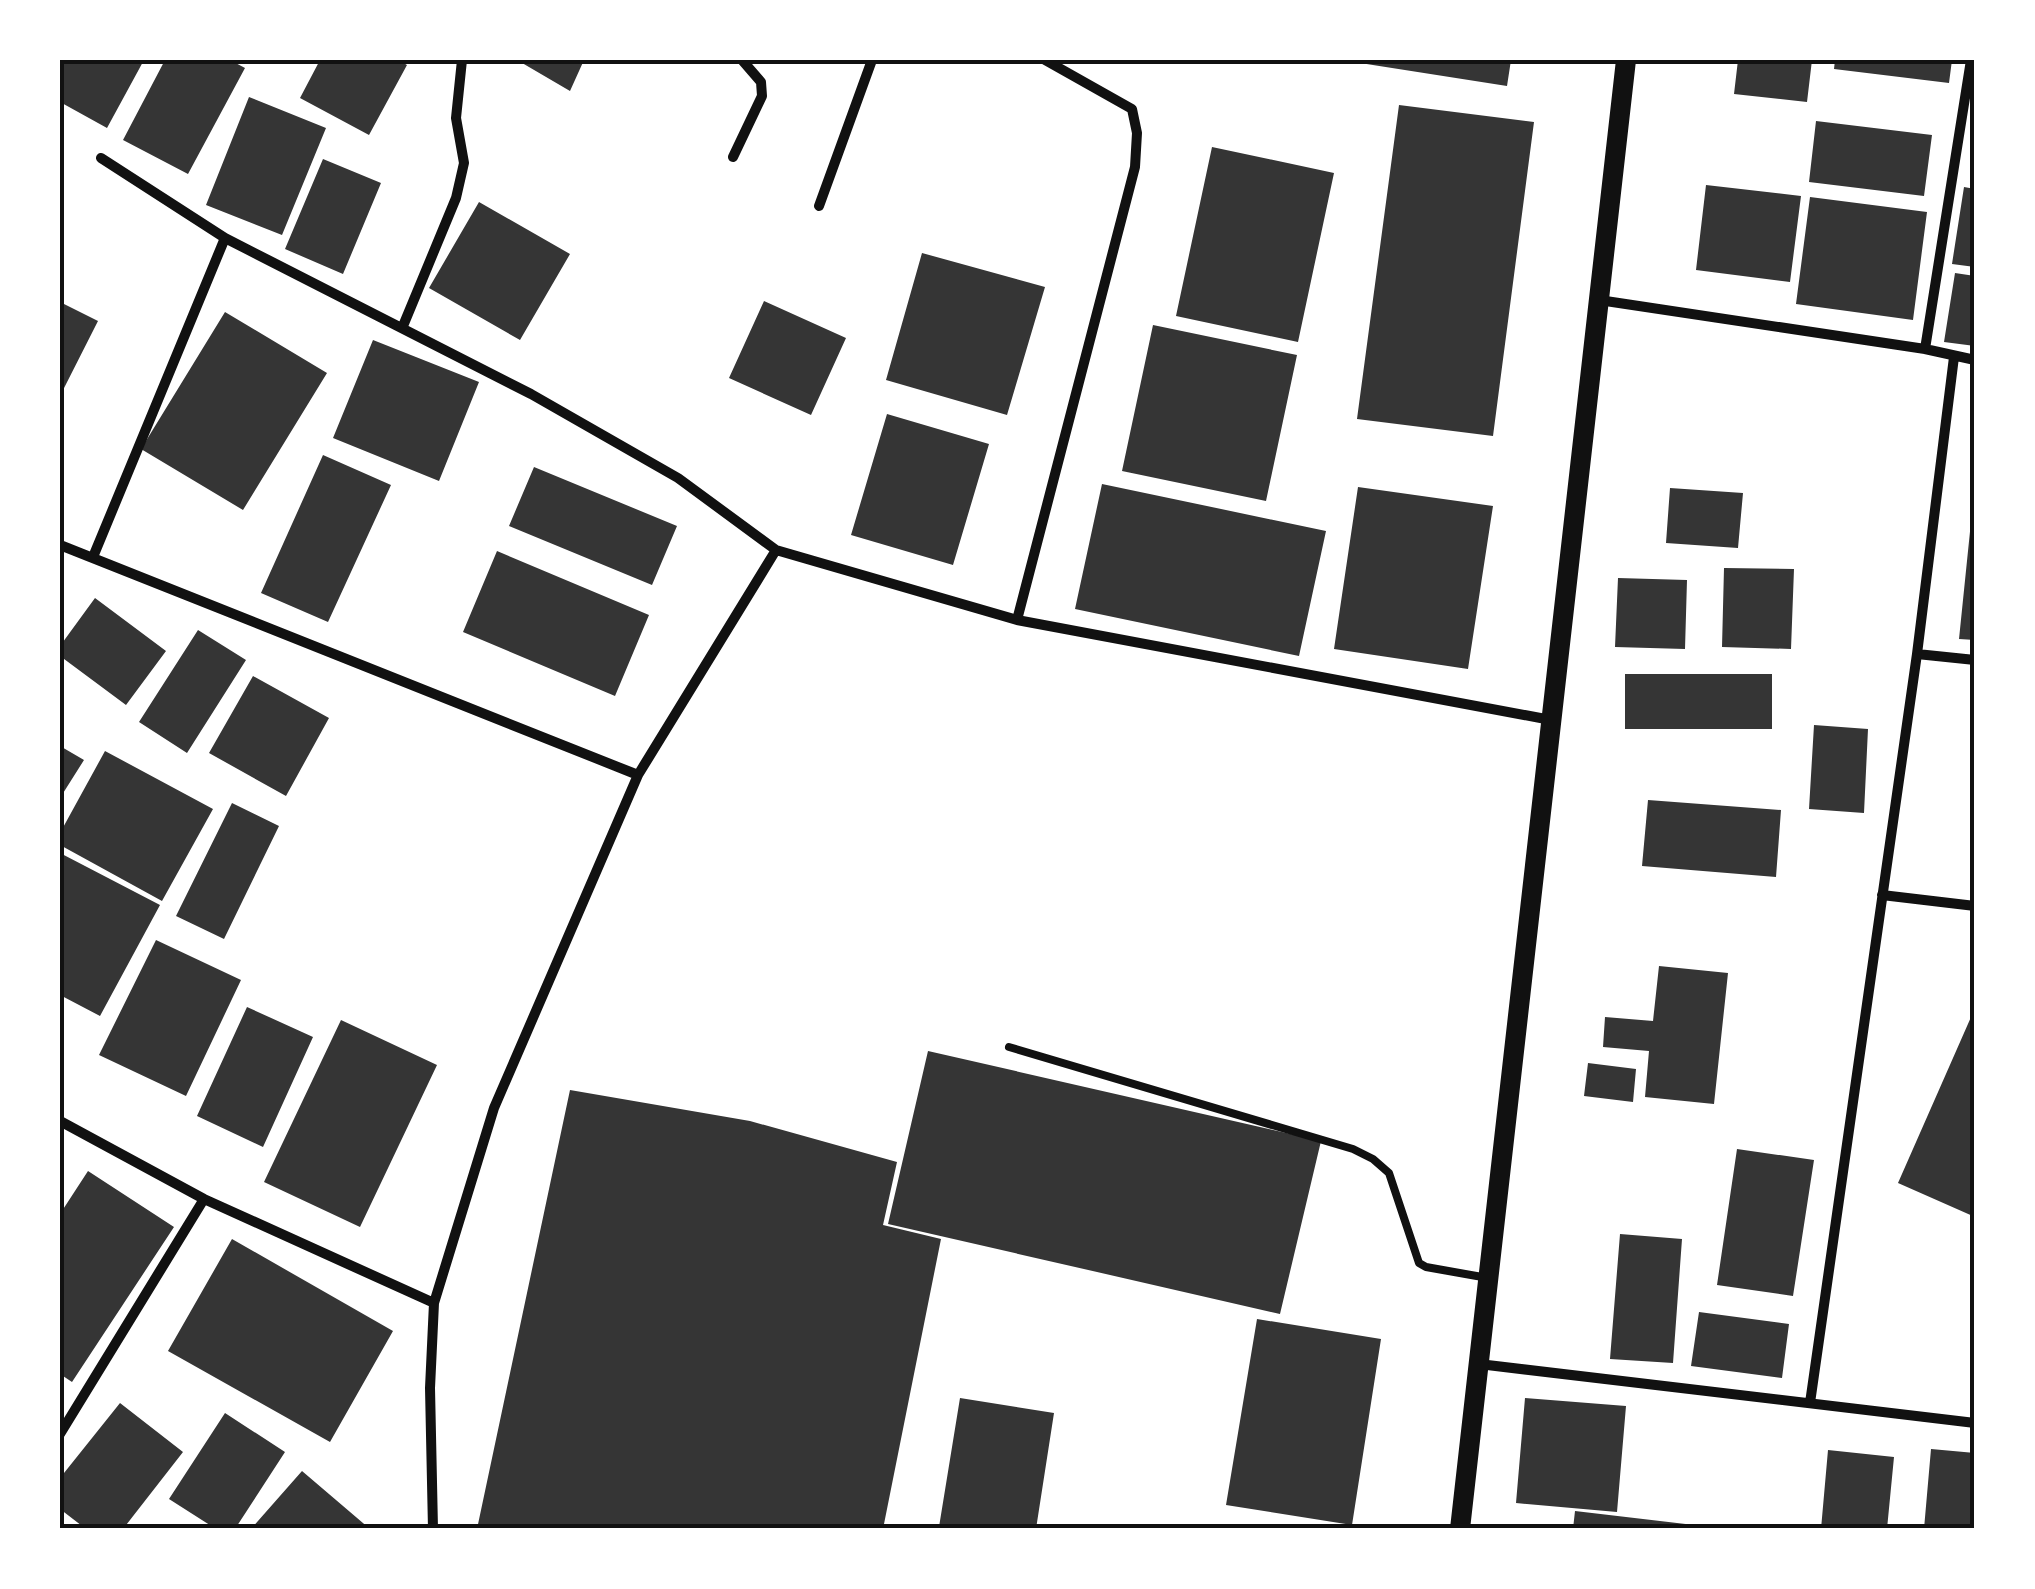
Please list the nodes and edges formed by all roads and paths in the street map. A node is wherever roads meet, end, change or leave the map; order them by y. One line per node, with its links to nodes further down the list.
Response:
1 (462, 60): 12 (street)
2 (742, 60): 7 (street)
3 (872, 60): 9 (street)
4 (1046, 60): 19 (street)
5 (1626, 60): 11 (main road)
6 (1971, 60): 13 (street)
7 (733, 156)
8 (101, 158): 10 (street)
9 (819, 206)
10 (226, 238): 12 (street); 18 (street)
11 (1598, 300): 13 (street); 22 (main road)
12 (403, 326): 17 (street)
13 (1925, 349): 14 (street)
14 (1954, 358): 15 (street); 20 (street)
15 (1975, 360)
16 (60, 545): 18 (street)
17 (776, 550): 19 (street); 23 (street)
18 (93, 557): 23 (street)
19 (1017, 620): 22 (street)
20 (1918, 654): 21 (street); 24 (street)
21 (1975, 660)
22 (1551, 720): 29 (main road)
23 (638, 775): 30 (street)
24 (1882, 895): 25 (street); 32 (street)
25 (1975, 906)
26 (1009, 1047): 29 (lane)
27 (60, 1121): 28 (street)
28 (204, 1199): 30 (street); 34 (street)
29 (1488, 1278): 31 (main road)
30 (434, 1303): 35 (street)
31 (1479, 1364): 32 (street); 36 (main road)
32 (1810, 1403): 33 (street)
33 (1975, 1423)
34 (60, 1434)
35 (433, 1529)
36 (1460, 1529)

